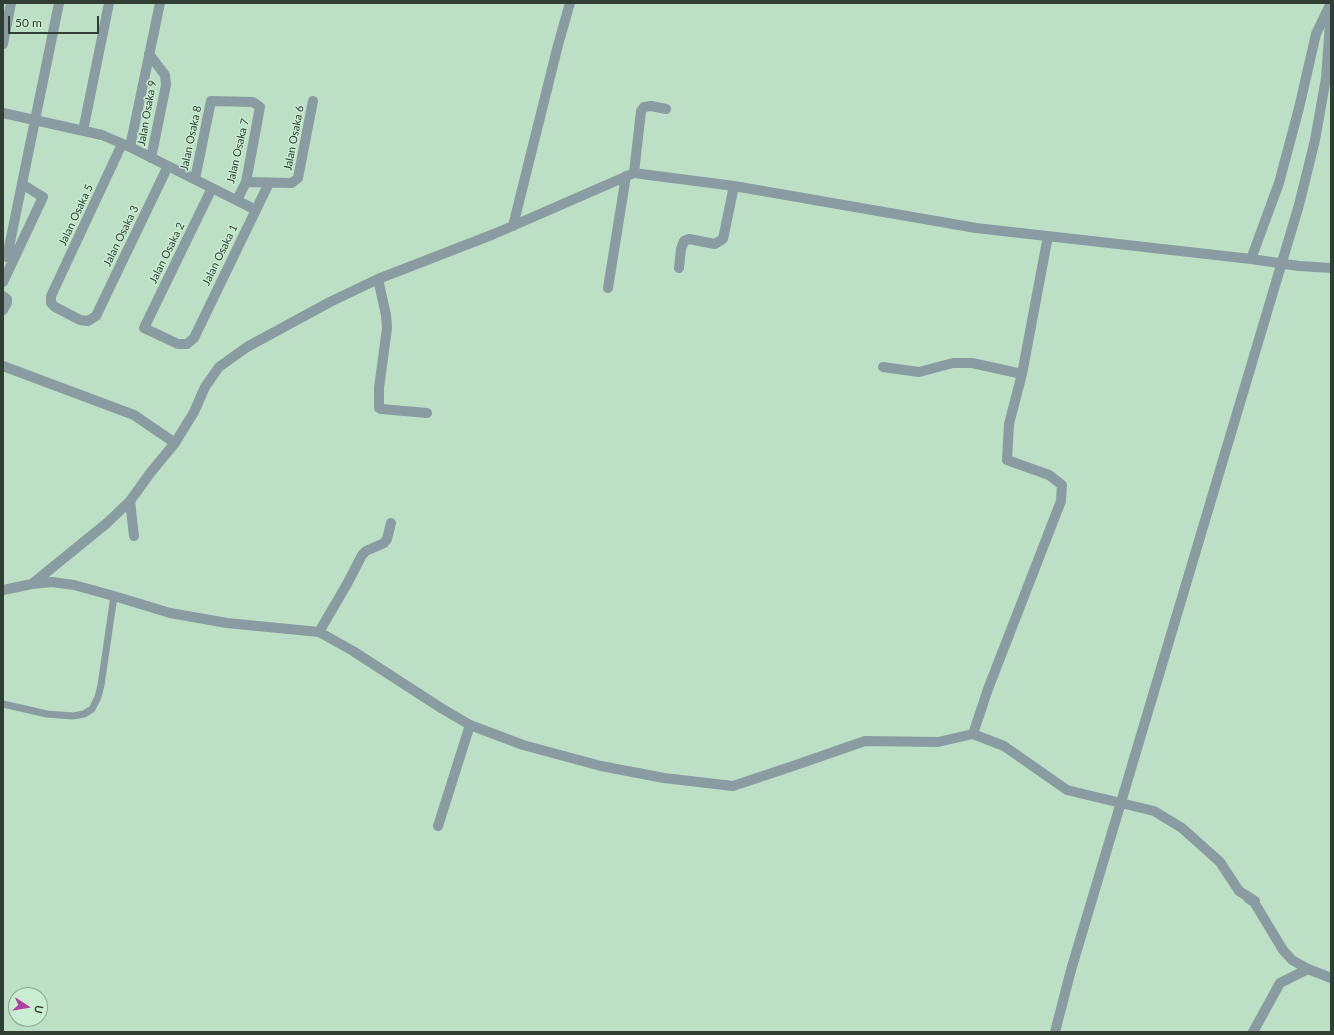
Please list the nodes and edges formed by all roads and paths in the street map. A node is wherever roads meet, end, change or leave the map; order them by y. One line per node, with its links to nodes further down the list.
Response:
1 (11, 3): 8 (street)
2 (59, 3): 14 (street)
3 (109, 3): 15 (street)
4 (160, 3): 9 (street, Jalan Osaka 5)
5 (570, 3): 28 (street)
6 (1331, 3): 31 (street)
7 (1331, 10): 32 (street)
8 (3, 44)
9 (149, 54): 16 (street, Jalan Osaka 5); 17 (street, Jalan Osaka 9)
10 (313, 102): 22 (street, Jalan Osaka 6)
11 (260, 107): 20 (street, Jalan Osaka 8); 21 (street, Jalan Osaka 7)
12 (666, 109): 19 (street)
13 (3, 113): 14 (street)
14 (35, 120): 15 (street); 23 (street)
15 (83, 131): 16 (street)
16 (126, 146): 17 (street); 40 (street, Jalan Osaka 5)
17 (151, 158): 18 (street)
18 (168, 166): 20 (street); 40 (street, Jalan Osaka 3)
19 (630, 175): 24 (street); 28 (street); 37 (street)
20 (194, 179): 25 (street)
21 (246, 182): 22 (street); 26 (street, Jalan Osaka 7)
22 (269, 182): 27 (street, Jalan Osaka 1)
23 (22, 184): 30 (street); 30 (street)
24 (734, 186): 29 (street); 33 (street)
25 (212, 188): 26 (street); 41 (street, Jalan Osaka 2)
26 (237, 200): 27 (street)
27 (256, 210): 41 (street, Jalan Osaka 1)
28 (513, 226): 35 (street)
29 (1048, 236): 31 (street); 44 (street)
30 (8, 257): 36 (street)
31 (1251, 259): 32 (street)
32 (1282, 263): 34 (street); 57 (street)
33 (679, 268)
34 (1331, 268)
35 (378, 280): 45 (street); 46 (street)
36 (3, 282)
37 (608, 288)
38 (3, 296): 39 (street)
39 (3, 310)
40 (96, 316)
41 (194, 338)
42 (3, 366): 46 (street)
43 (883, 367): 44 (street)
44 (1022, 374): 56 (street)
45 (427, 413)
46 (175, 443): 47 (street)
47 (130, 501): 49 (street); 50 (street)
48 (391, 522): 53 (street)
49 (134, 536)
50 (32, 584): 51 (street); 52 (street)
51 (3, 590)
52 (114, 596): 53 (street); 54 (lane)
53 (319, 632): 55 (street)
54 (3, 704)
55 (470, 725): 56 (street); 58 (street)
56 (973, 734): 57 (street)
57 (1121, 803): 59 (street); 61 (street)
58 (438, 826)
59 (1308, 969): 60 (street); 62 (street)
60 (1331, 978)
61 (1055, 1032)
62 (1253, 1032)

